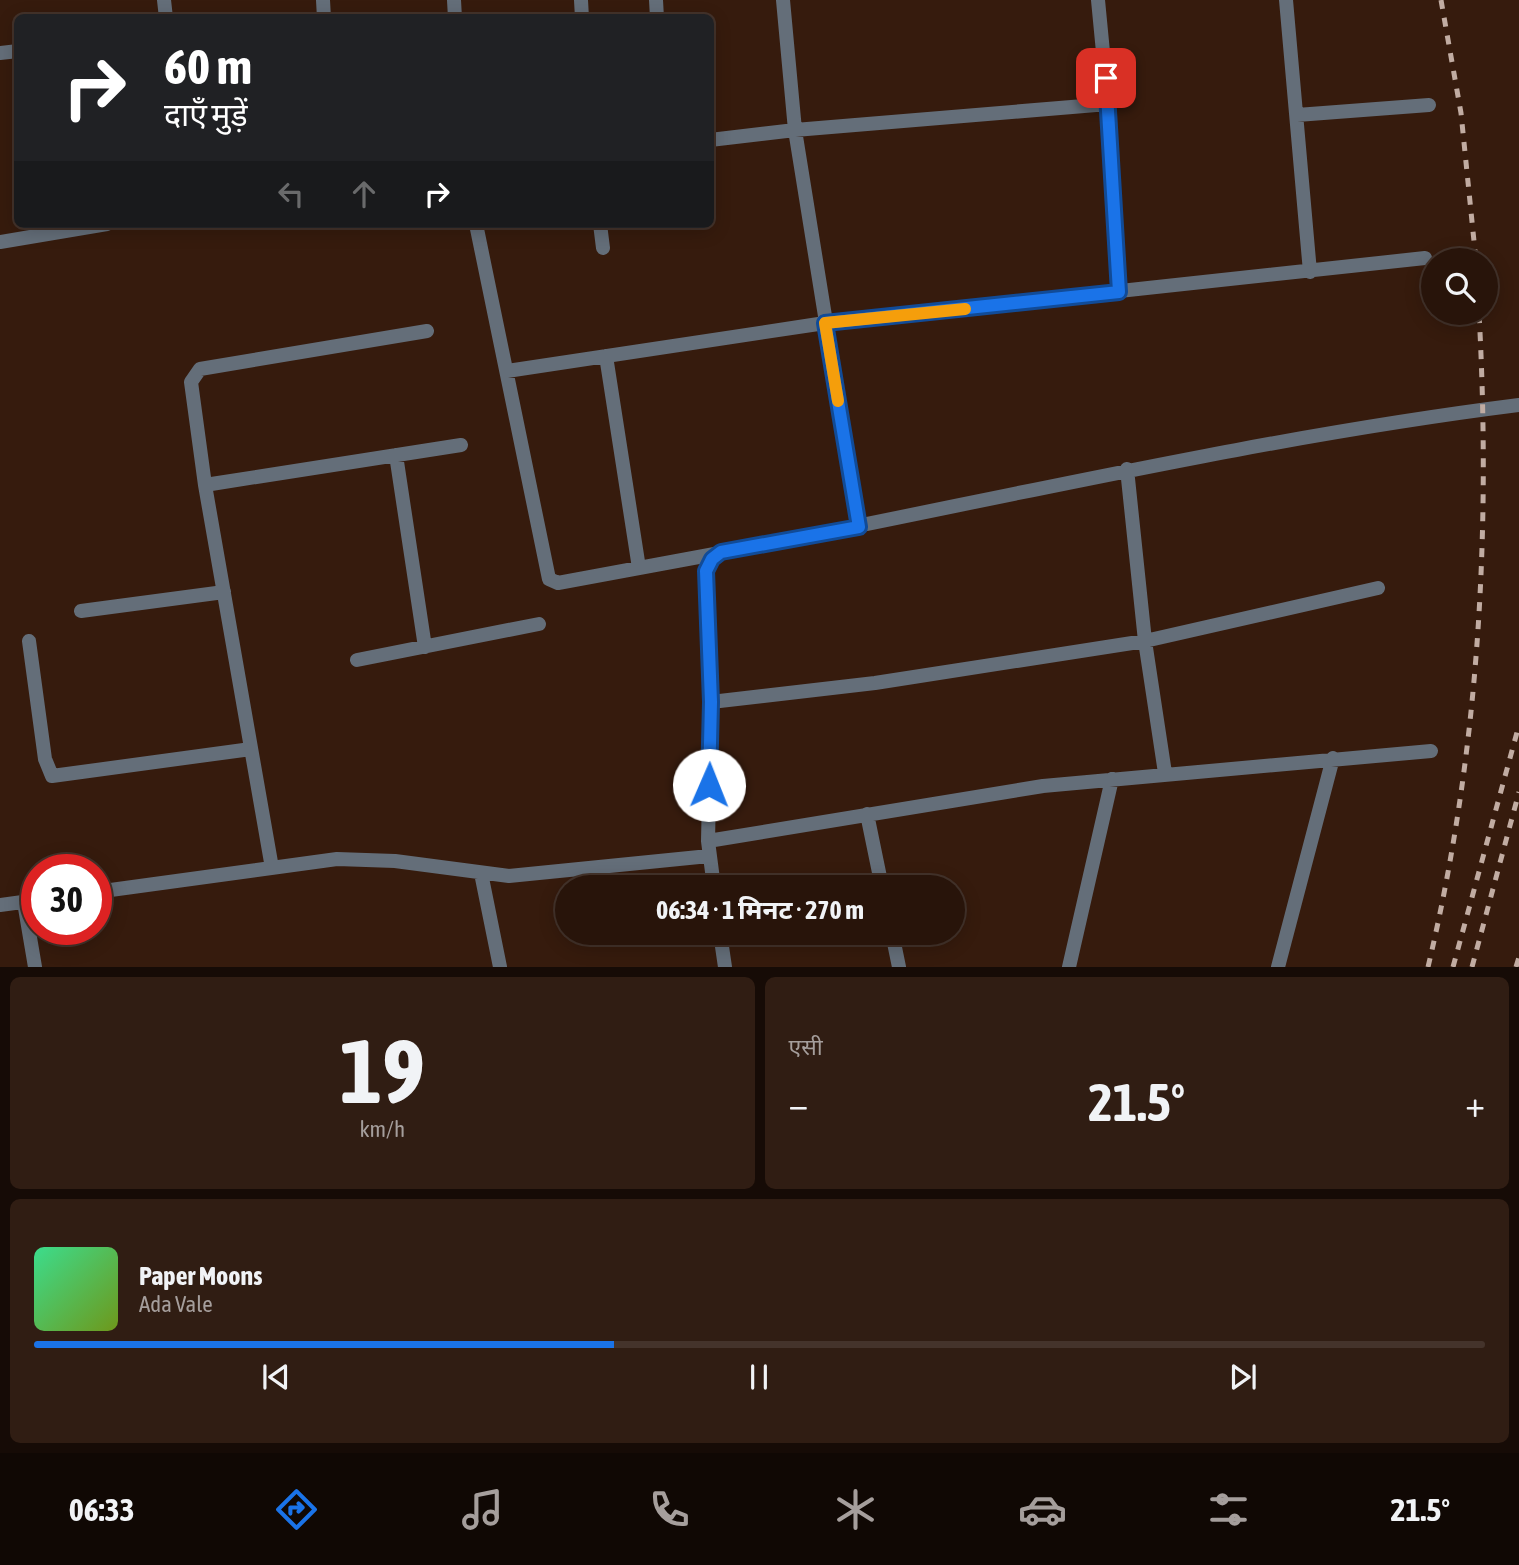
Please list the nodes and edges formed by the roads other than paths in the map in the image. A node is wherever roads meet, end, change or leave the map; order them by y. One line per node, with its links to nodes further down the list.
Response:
1 (783, 0): 7 (street)
2 (1098, 0): 4 (street)
3 (1286, 0): 6 (street)
4 (1108, 104): 7 (street); 16 (street)
5 (1429, 105): 6 (street)
6 (1297, 115): 15 (street)
7 (795, 130): 8 (street); 17 (street)
8 (714, 140)
9 (83, 228): 12 (street)
10 (477, 228): 20 (street)
11 (600, 228): 13 (street)
12 (0, 242)
13 (603, 248)
14 (1421, 258): 15 (street)
15 (1310, 272): 16 (street)
16 (1119, 292): 17 (street)
17 (825, 323): 19 (street); 26 (street)
18 (427, 331): 25 (street)
19 (606, 356): 20 (street); 28 (street)
20 (507, 370): 28 (street)
21 (1519, 405): 24 (street)
22 (461, 445): 23 (street)
23 (397, 456): 25 (street); 35 (street)
24 (1127, 469): 26 (street); 34 (street)
25 (205, 485): 30 (street)
26 (859, 527): 27 (street)
27 (721, 552): 28 (street); 37 (street)
28 (639, 568)
29 (1378, 588): 34 (street)
30 (224, 592): 31 (street); 38 (street)
31 (81, 611)
32 (539, 624): 35 (street)
33 (29, 641): 38 (street)
34 (1145, 641): 37 (street); 41 (street)
35 (425, 647): 36 (street)
36 (357, 660)
37 (711, 702): 44 (street)
38 (251, 749): 46 (street)
39 (1431, 751): 40 (street)
40 (1333, 758): 41 (street); 61 (street)
41 (1165, 773): 42 (street)
42 (1112, 779): 43 (street); 60 (street)
43 (867, 814): 44 (street); 49 (street)
44 (708, 841): 45 (street)
45 (709, 856): 47 (street); 48 (street)
46 (272, 868): 47 (street); 50 (street)
47 (481, 873): 57 (street)
48 (712, 875)
49 (880, 875)
50 (112, 890)
51 (21, 902): 52 (street)
52 (0, 905)
53 (33, 945): 56 (street)
54 (722, 945): 58 (street)
55 (894, 945): 59 (street)
56 (35, 967)
57 (500, 967)
58 (725, 967)
59 (899, 967)
60 (1069, 967)
61 (1278, 967)

